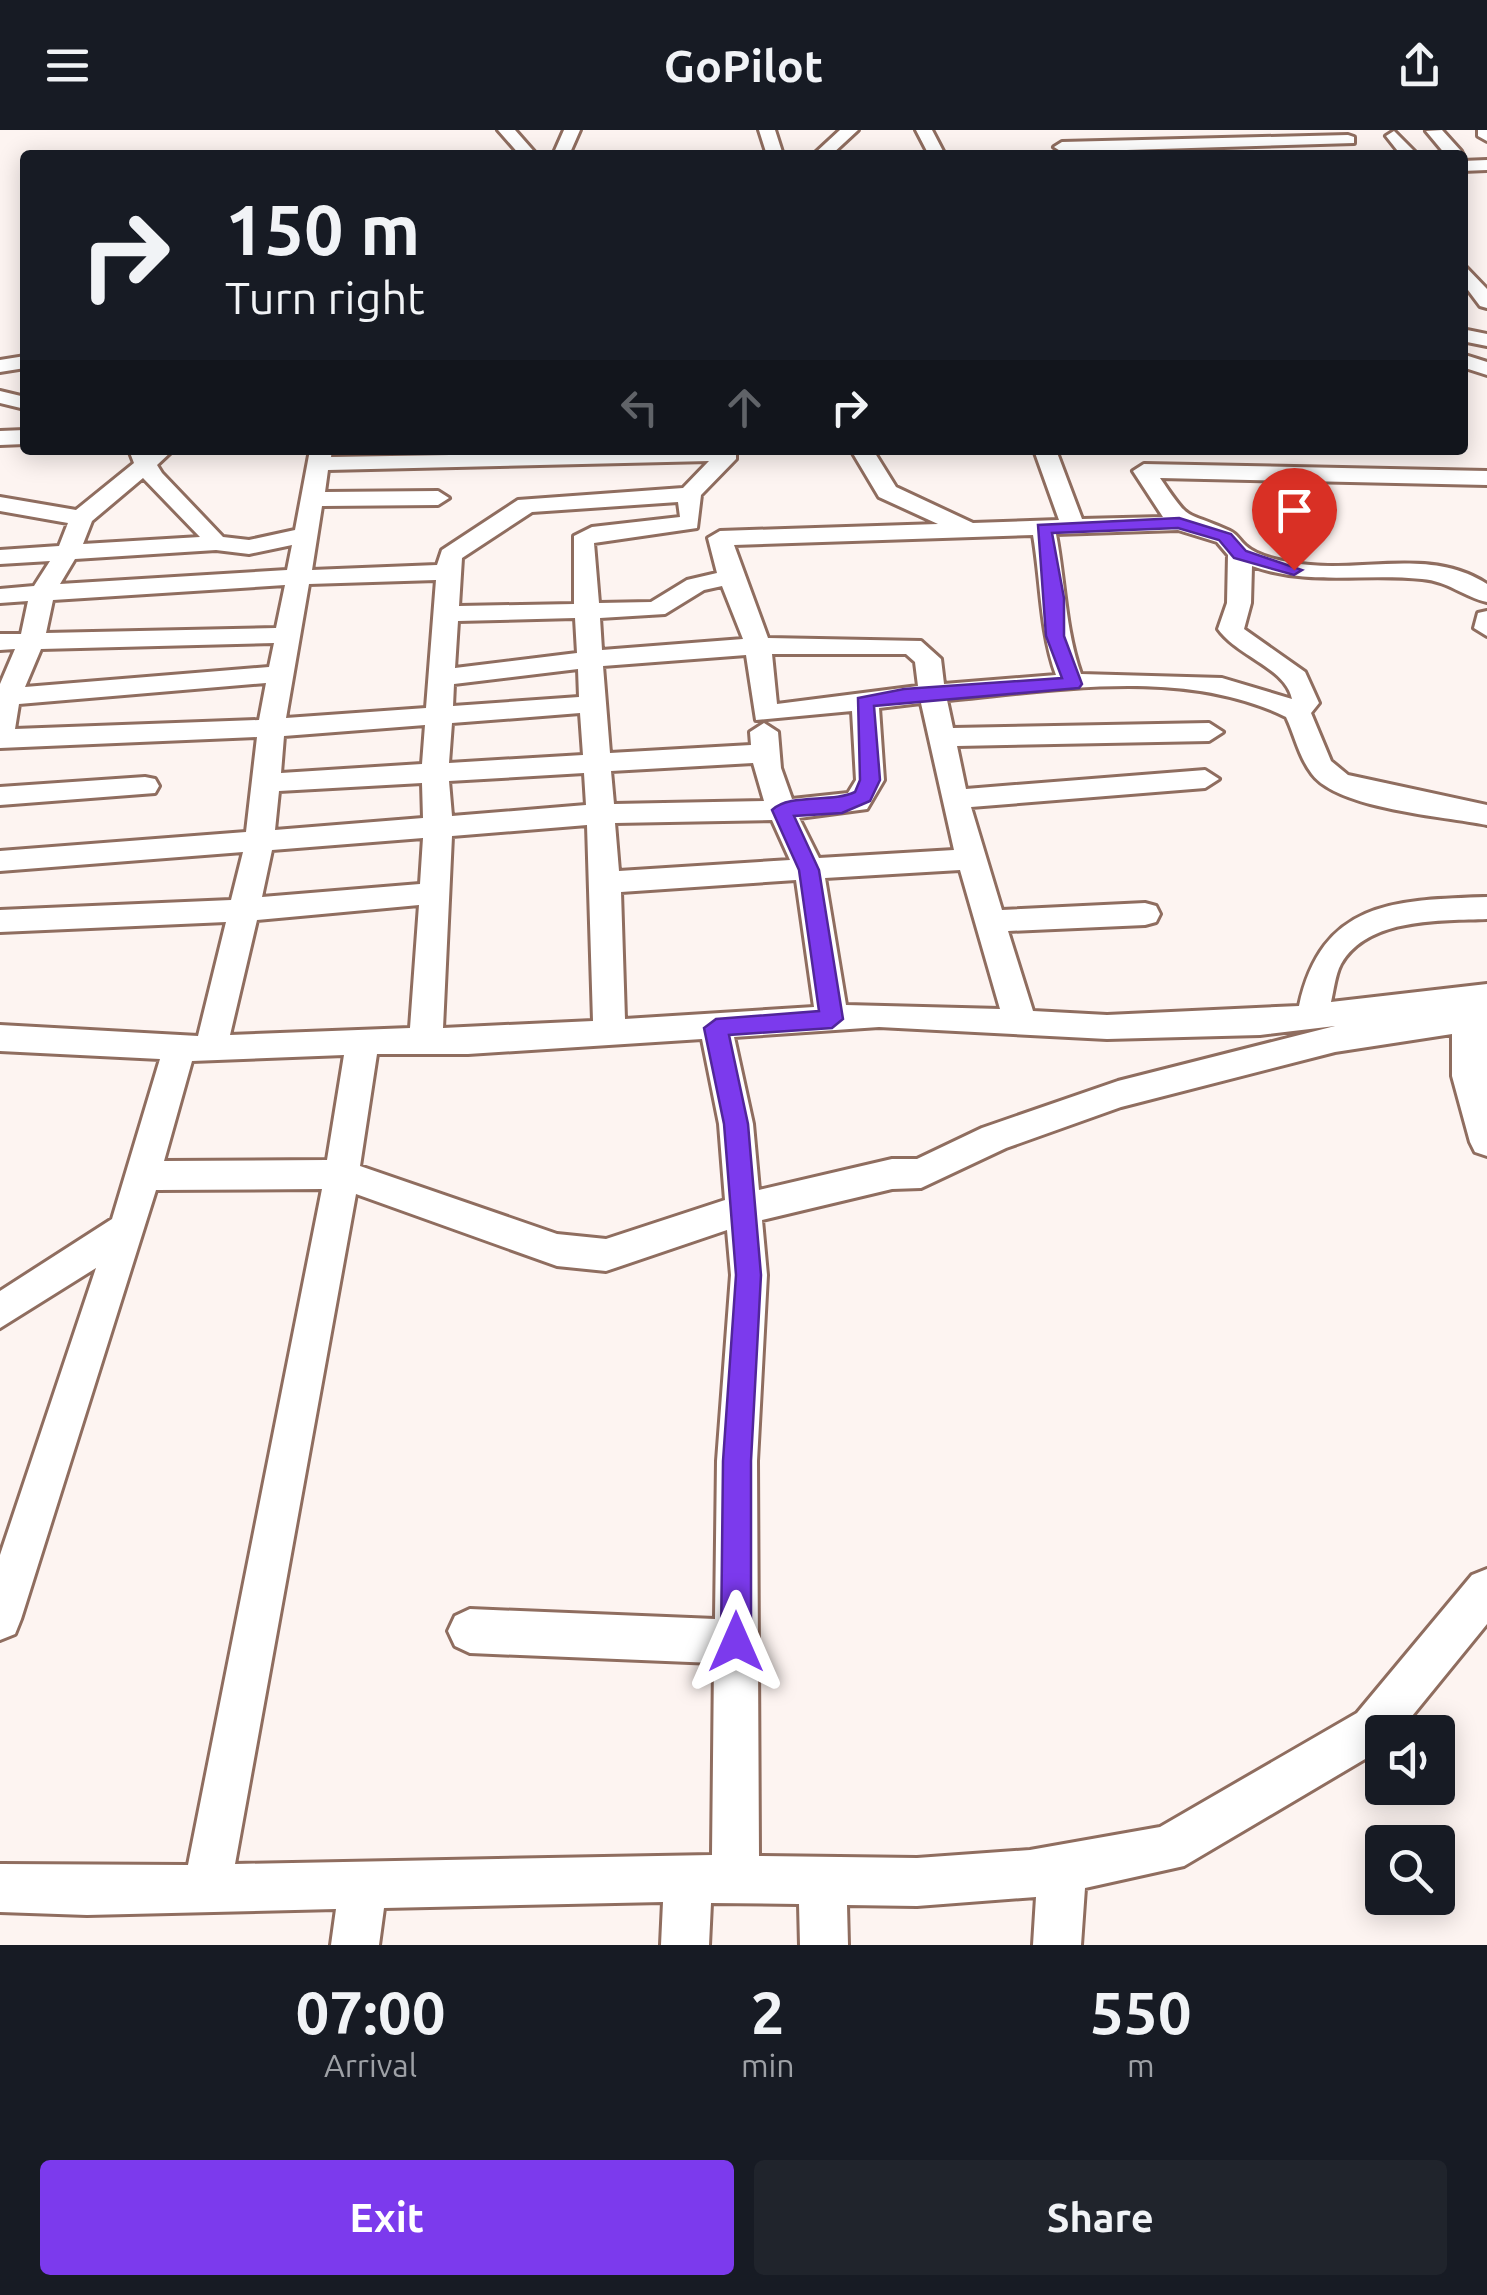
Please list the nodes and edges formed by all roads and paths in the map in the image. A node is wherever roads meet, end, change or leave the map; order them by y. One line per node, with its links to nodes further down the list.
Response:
1 (506, 130): 9 (street)
2 (850, 130): 10 (street)
3 (1048, 130): 11 (street)
4 (1144, 130): 7 (street)
5 (1344, 135): 8 (street)
6 (1394, 136): 13 (street)
7 (1159, 144): 8 (street); 12 (street)
8 (1249, 149)
9 (524, 150)
10 (827, 150)
11 (1063, 150)
12 (1078, 150)
13 (1406, 150)
14 (1470, 273): 15 (street)
15 (1487, 301)
16 (148, 455): 30 (street); 38 (street)
17 (543, 455): 21 (street)
18 (725, 455): 26 (street)
19 (865, 455): 35 (street)
20 (1047, 455): 34 (street)
21 (481, 456): 22 (street)
22 (321, 457): 28 (street)
23 (1178, 460): 24 (street); 32 (street)
24 (1346, 461): 25 (street)
25 (1487, 478)
26 (690, 494): 31 (street); 42 (street)
27 (438, 498): 28 (street)
28 (313, 499): 36 (street)
29 (5, 507): 30 (street)
30 (81, 518): 39 (street)
31 (689, 523): 37 (street); 48 (street)
32 (1179, 523): 34 (street); 40 (street)
33 (1044, 528): 34 (street); 35 (street); 59 (street)
34 (1074, 528)
35 (970, 530): 37 (street)
36 (302, 536): 38 (street); 44 (street)
37 (720, 538): 43 (street)
38 (216, 544): 39 (street)
39 (68, 550): 41 (street); 45 (street)
40 (1240, 554): 46 (street); 64 (street)
41 (0, 557)
42 (446, 572): 44 (street); 49 (street)
43 (730, 577): 48 (street); 55 (street)
44 (298, 580): 45 (street); 52 (street)
45 (42, 594): 47 (street); 53 (street)
46 (1487, 595)
47 (0, 596)
48 (584, 610): 49 (street); 56 (street)
49 (447, 614): 58 (street)
50 (1487, 618): 51 (street)
51 (1487, 628)
52 (287, 635): 53 (street); 57 (street)
53 (32, 640): 54 (street); 61 (street)
54 (0, 642)
55 (758, 646): 56 (street); 60 (street); 65 (street)
56 (587, 661): 58 (street); 63 (street)
57 (281, 674): 61 (street); 67 (street)
58 (444, 677): 66 (street)
59 (1072, 684): 60 (street); 64 (street)
60 (932, 693): 62 (street); 69 (street)
61 (3, 698): 70 (street)
62 (865, 702): 65 (street); 79 (street)
63 (593, 704): 66 (street); 72 (street)
64 (1297, 712): 81 (street)
65 (765, 714): 71 (street)
66 (440, 715): 67 (street); 73 (street)
67 (272, 728): 70 (street); 75 (street)
68 (1208, 732): 69 (street)
69 (942, 737): 78 (street)
70 (0, 739)
71 (763, 753): 72 (street); 79 (street)
72 (598, 762): 73 (street); 80 (street)
73 (435, 773): 75 (street); 82 (street)
74 (1205, 778): 78 (street)
75 (264, 782): 83 (street)
76 (145, 786): 77 (street)
77 (0, 796)
78 (955, 800): 84 (street)
79 (782, 810): 80 (street); 86 (street)
80 (597, 814): 82 (street); 87 (street)
81 (1487, 816)
82 (438, 827): 83 (street); 88 (street)
83 (260, 840): 85 (street); 90 (street)
84 (973, 859): 86 (street); 93 (street)
85 (0, 860)
86 (809, 870): 87 (street); 96 (street)
87 (605, 882): 99 (street)
88 (435, 893): 90 (street); 102 (street)
89 (1487, 908): 95 (street)
90 (243, 910): 92 (street); 103 (street)
91 (1145, 914): 93 (street)
92 (0, 921)
93 (992, 922): 97 (street)
94 (1474, 1004): 95 (street); 104 (street); 107 (street)
95 (1312, 1017): 97 (street)
96 (832, 1019): 97 (street); 98 (street)
97 (1020, 1022)
98 (716, 1028): 99 (street); 107 (street)
99 (609, 1031): 102 (street)
100 (0, 1038): 103 (street)
101 (363, 1040): 102 (street); 103 (street); 105 (street)
102 (426, 1040)
103 (195, 1047): 106 (street)
104 (1487, 1142)
105 (342, 1174): 106 (street); 107 (street); 119 (street)
106 (141, 1176): 108 (street)
107 (743, 1210): 113 (street)
108 (127, 1228): 109 (street); 111 (street)
109 (0, 1311)
110 (1487, 1590): 114 (street)
111 (0, 1619)
112 (470, 1631): 113 (street)
113 (736, 1642): 115 (street)
114 (1062, 1868): 116 (street); 123 (street)
115 (711, 1880): 116 (street); 117 (street); 121 (street)
116 (822, 1881): 122 (street)
117 (364, 1884): 119 (street); 120 (street)
118 (0, 1888): 119 (street)
119 (207, 1888)
120 (355, 1945)
121 (684, 1945)
122 (824, 1945)
123 (1057, 1945)

